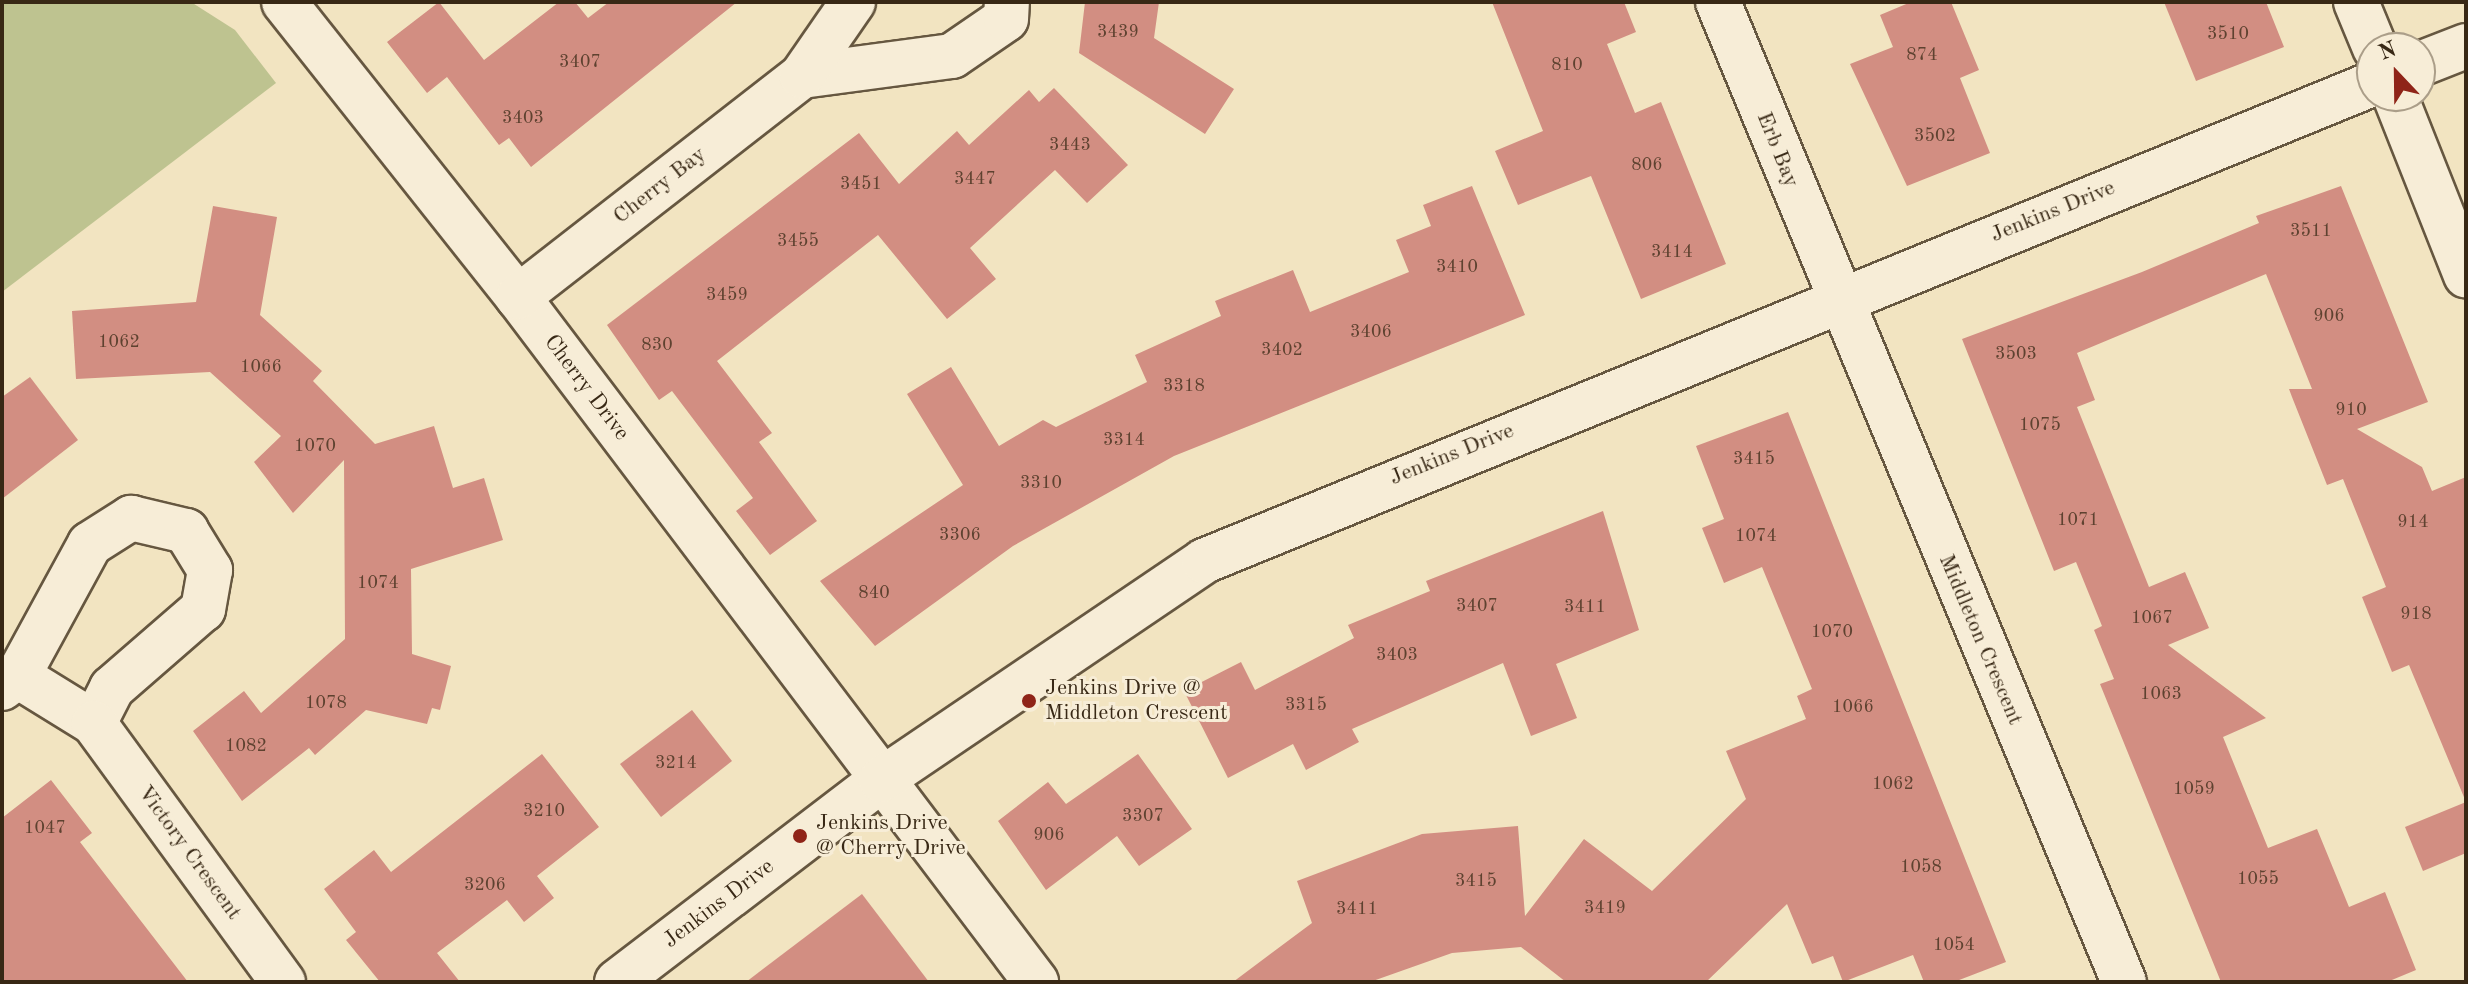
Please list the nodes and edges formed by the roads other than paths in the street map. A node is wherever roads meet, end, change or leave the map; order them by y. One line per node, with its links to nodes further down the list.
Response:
1 (284, 2): 13 (street, Cherry Drive)
2 (853, 2): 9 (street, Cherry Bay)
3 (1007, 2): 9 (street)
4 (1718, 2): 14 (street, Erb Bay)
5 (2356, 2): 6 (street)
6 (2368, 32)
7 (2466, 46): 8 (street)
8 (2436, 58)
9 (802, 76): 13 (street, Cherry Bay)
10 (2356, 90): 14 (street, Jenkins Drive)
11 (2401, 112): 12 (street)
12 (2466, 275)
13 (518, 297): 17 (street, Cherry Drive)
14 (1837, 299): 17 (street, Jenkins Drive); 21 (street, Middleton Crescent)
15 (10, 682): 16 (street, Victory Crescent); 16 (street, Victory Crescent)
16 (94, 723): 18 (street, Victory Crescent)
17 (881, 780): 19 (street, Jenkins Drive); 20 (street)
18 (283, 982)
19 (617, 982)
20 (1036, 982)
21 (2124, 982)

